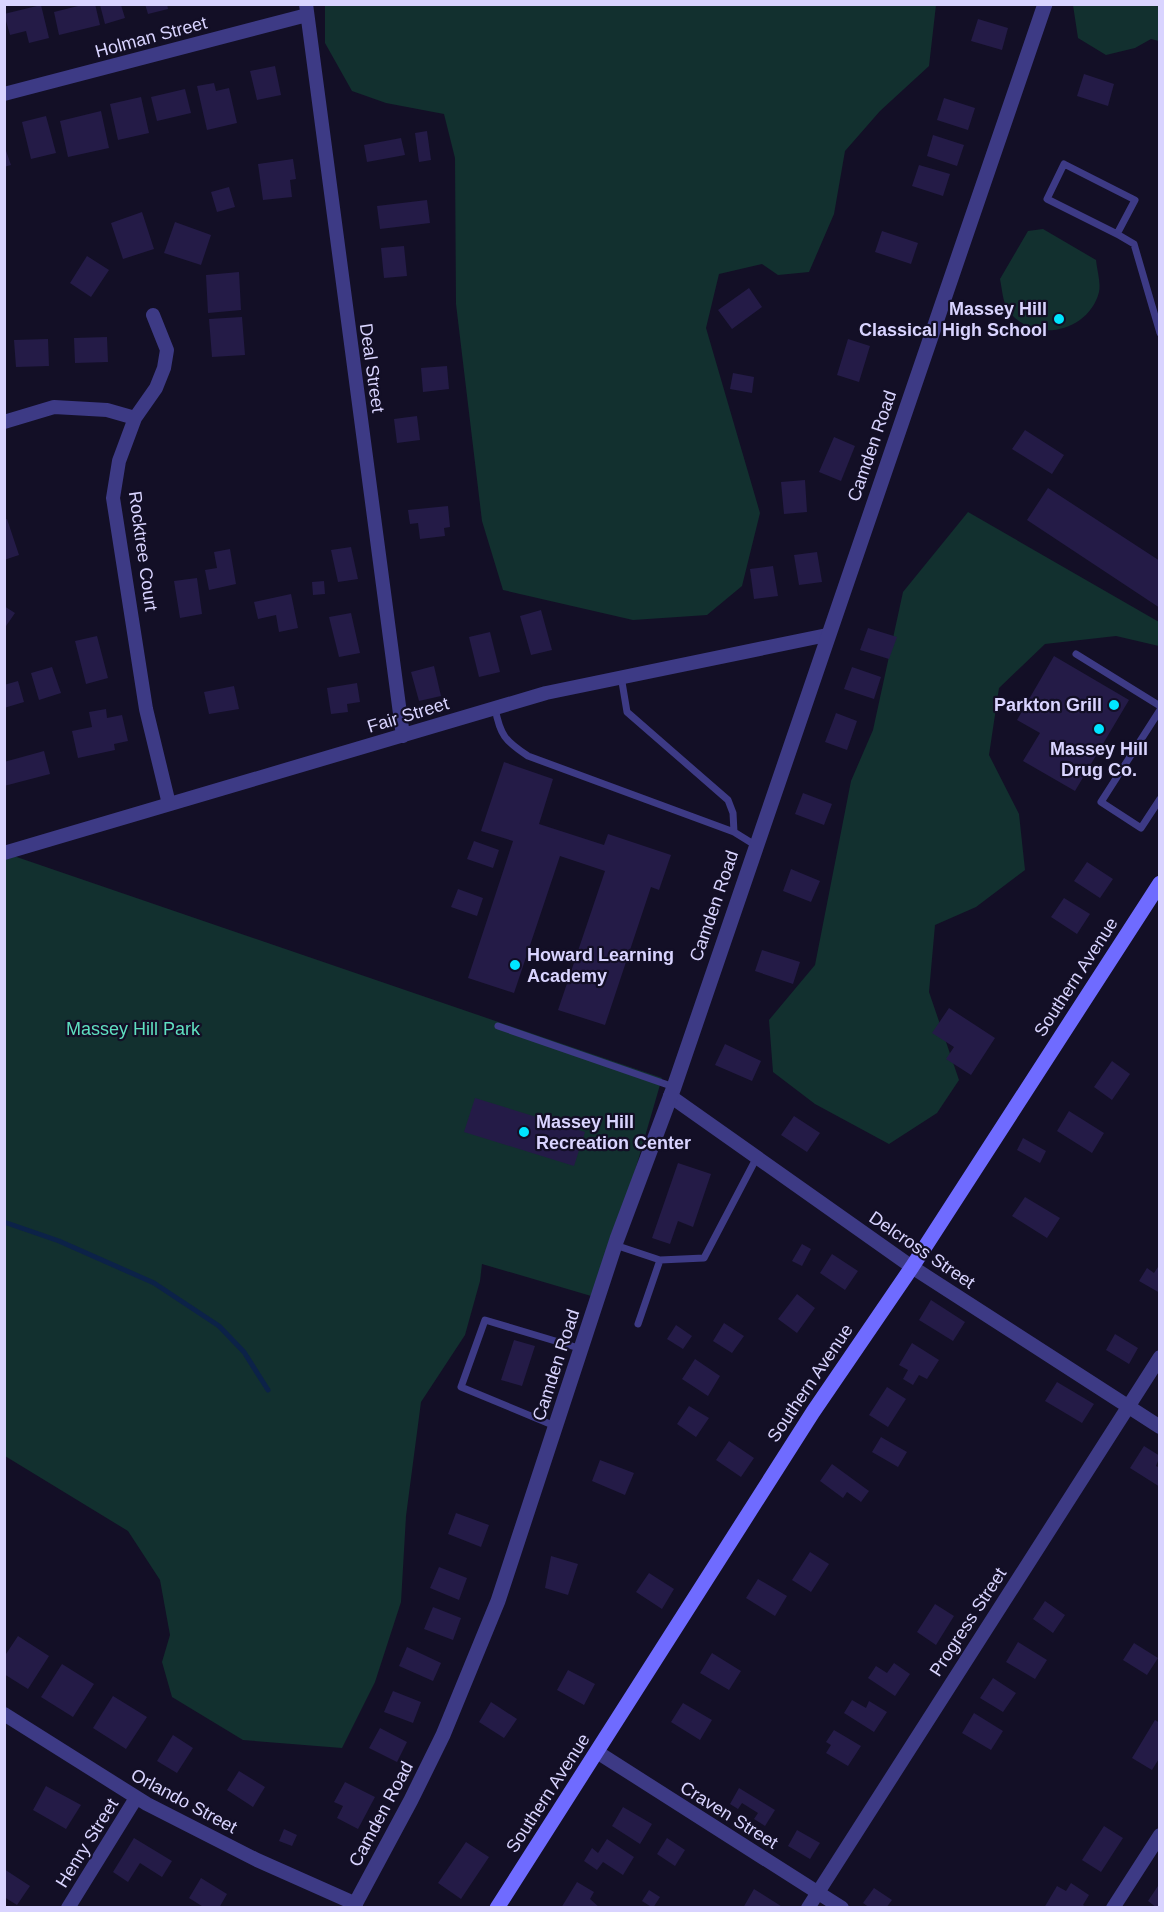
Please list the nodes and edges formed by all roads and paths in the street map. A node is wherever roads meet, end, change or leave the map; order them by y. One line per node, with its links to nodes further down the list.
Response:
1 (1045, 4): 9 (street, Camden Road)
2 (306, 10): 3 (street, Holman Street); 14 (street, Deal Street)
3 (4, 94)
4 (1117, 234): 4 (lane); 6 (lane)
5 (153, 315): 7 (street, Rocktree Court)
6 (1160, 333)
7 (135, 418): 8 (street); 16 (street, Rocktree Court)
8 (4, 422)
9 (827, 635): 11 (street, Fair Street); 18 (street, Camden Road)
10 (1077, 654): 13 (lane)
11 (621, 676): 12 (street, Fair Street); 17 (lane)
12 (495, 708): 14 (street, Fair Street); 17 (lane)
13 (1160, 708): 15 (lane)
14 (403, 736): 16 (street, Fair Street)
15 (1160, 800)
16 (170, 804): 19 (street, Fair Street)
17 (734, 832): 18 (lane)
18 (755, 845): 22 (street, Camden Road)
19 (4, 853)
20 (1160, 883): 26 (main road, Southern Avenue)
21 (498, 1026): 22 (lane)
22 (672, 1091): 23 (street, Delcross Street); 24 (street, Camden Road)
23 (757, 1157): 25 (lane); 26 (street, Delcross Street)
24 (615, 1245): 25 (lane); 28 (street, Camden Road)
25 (660, 1260): 27 (lane)
26 (912, 1267): 30 (street, Delcross Street); 34 (main road, Southern Avenue)
27 (638, 1324)
28 (582, 1350): 31 (street, Camden Road); 31 (lane)
29 (1160, 1357): 30 (street, Progress Street)
30 (1128, 1407): 32 (street, Delcross Street); 37 (street, Progress Street)
31 (556, 1427): 38 (street, Camden Road)
32 (1160, 1427)
33 (4, 1714): 35 (street, Orlando Street)
34 (597, 1752): 37 (street, Craven Street); 40 (main road, Southern Avenue)
35 (136, 1798): 38 (street, Orlando Street); 39 (street, Henry Street)
36 (1160, 1835): 43 (street)
37 (817, 1892): 41 (street, Progress Street); 42 (street, Craven Street)
38 (354, 1906)
39 (68, 1908)
40 (497, 1908)
41 (808, 1908)
42 (842, 1908)
43 (1113, 1908)

